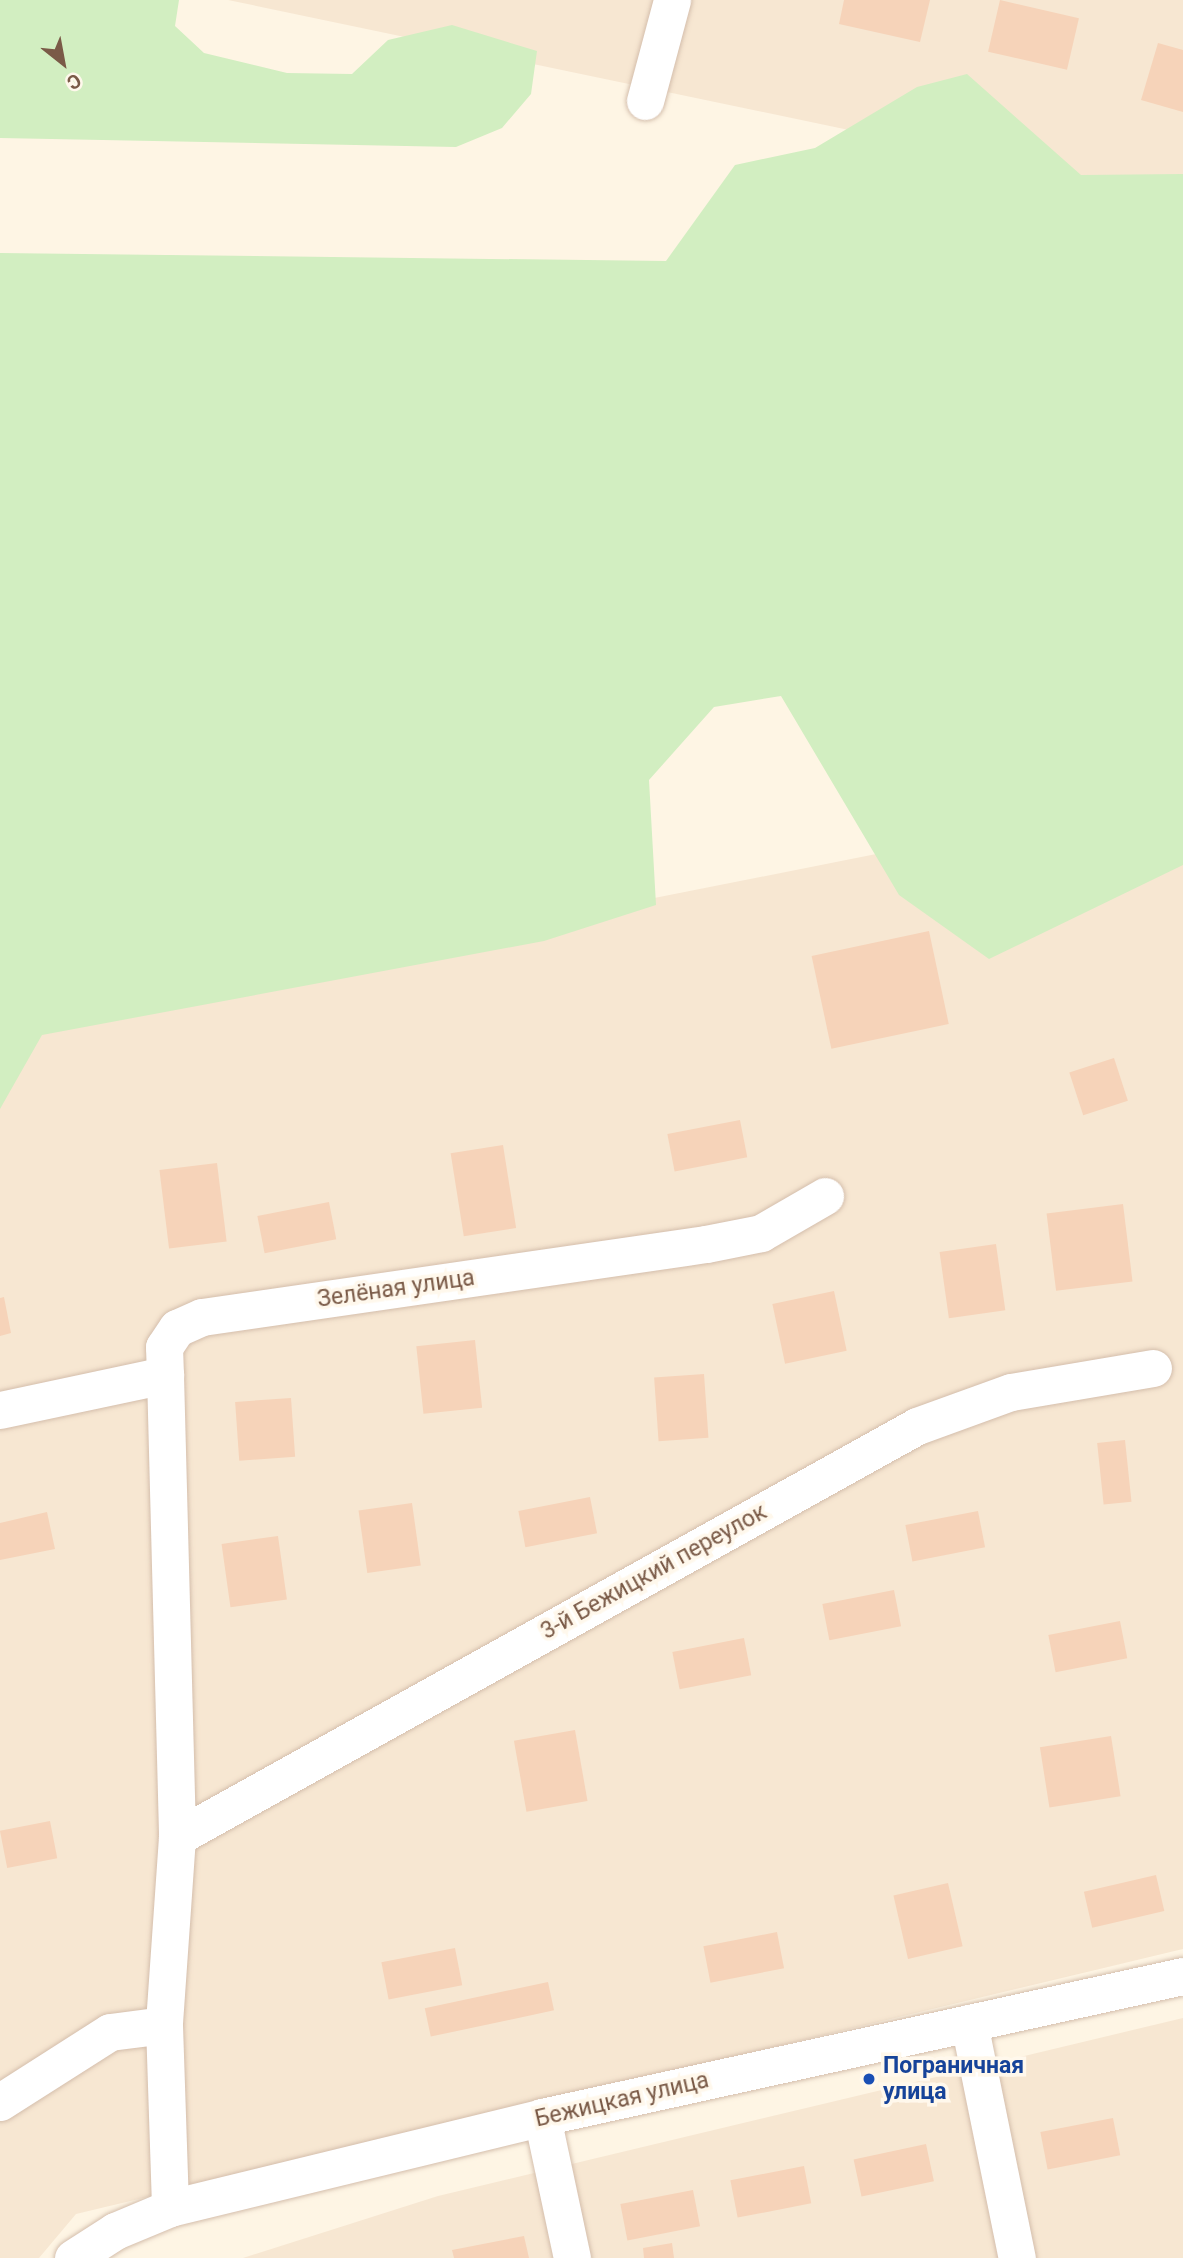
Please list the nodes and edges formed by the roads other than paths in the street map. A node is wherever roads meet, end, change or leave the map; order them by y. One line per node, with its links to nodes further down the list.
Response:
1 (672, 0): 2 (street)
2 (645, 101)
3 (825, 1196): 5 (street, Зелёная улица)
4 (1153, 1368): 7 (street, 3-й Бежицкий переулок)
5 (164, 1375): 6 (street); 7 (street, Зелёная улица)
6 (0, 1410)
7 (177, 1837): 10 (street, Зелёная улица)
8 (1183, 1976): 9 (street, Бежицкая улица)
9 (968, 2023): 12 (street, Бежицкая улица); 16 (street)
10 (164, 2025): 11 (street); 13 (street, Зелёная улица)
11 (0, 2102)
12 (542, 2117): 13 (street, Бежицкая улица); 15 (street)
13 (170, 2208): 14 (street, Бежицкая улица)
14 (81, 2256)
15 (572, 2258)
16 (1017, 2258)

